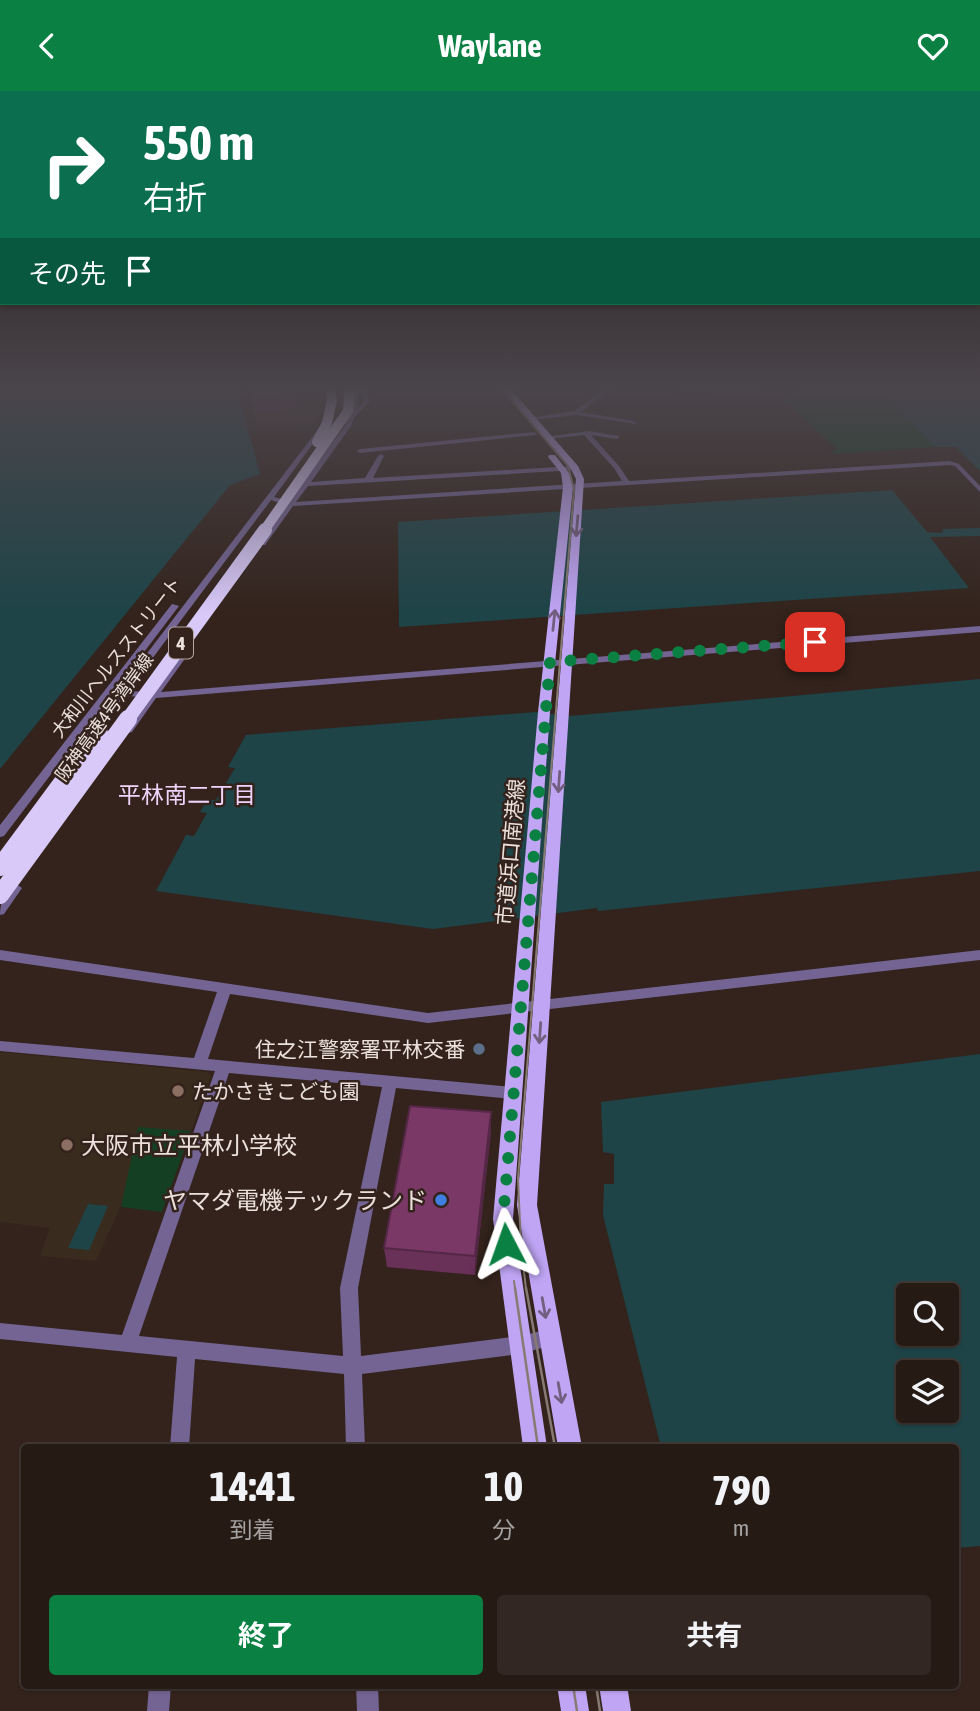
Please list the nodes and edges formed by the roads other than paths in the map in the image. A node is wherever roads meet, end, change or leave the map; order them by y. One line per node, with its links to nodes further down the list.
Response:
1 (297, 463): 17 (street)
2 (308, 463): 28 (highway, 阪神高速4号湾岸線 / 4, bridge)
3 (309, 463): 29 (highway, 阪神高速4号湾岸線 / 4, bridge)
4 (320, 463): 13 (street)
5 (377, 463): 11 (street)
6 (558, 463): 9 (main road, 市道浜口南港線)
7 (570, 463): 10 (main road, 市道浜口南港線)
8 (613, 463): 12 (street)
9 (562, 468): 10 (street); 11 (street); 15 (main road, 市道浜口南港線)
10 (575, 468): 14 (main road, 市道浜口南港線)
11 (368, 480): 13 (street)
12 (627, 483): 14 (street); 16 (street)
13 (305, 484): 19 (street)
14 (581, 486): 15 (street); 21 (main road, 市道浜口南港線, one-way to 21)
15 (568, 487): 19 (street); 22 (main road, 市道浜口南港線, one-way to 15)
16 (980, 489)
17 (270, 498): 19 (street); 23 (street)
18 (257, 501): 26 (street, 大和川ヘルスストリート)
19 (292, 503): 24 (street)
20 (980, 629): 21 (street)
21 (568, 661): 22 (street); 35 (main road, 市道浜口南港線, one-way to 35)
22 (550, 662): 24 (street); 25 (main road, 市道浜口南港線)
23 (121, 693): 24 (street); 27 (street)
24 (155, 695): 30 (street)
25 (544, 712): 31 (main road, 市道浜口南港線)
26 (0, 833)
27 (0, 852)
28 (0, 867)
29 (0, 895)
30 (0, 911)
31 (528, 921): 36 (main road, 市道浜口南港線)
32 (0, 955): 34 (street)
33 (980, 955): 35 (street)
34 (225, 989): 36 (street); 38 (street)
35 (542, 1004): 36 (street); 43 (main road, 市道浜口南港線, one-way to 43)
36 (520, 1007): 41 (main road, 市道浜口南港線)
37 (0, 1046): 38 (street)
38 (198, 1064): 39 (street)
39 (224, 1067): 40 (street); 44 (street)
40 (390, 1082): 41 (street); 47 (street)
41 (513, 1093): 45 (main road, 市道浜口南港線)
42 (0, 1331): 44 (street)
43 (550, 1338): 45 (street); 51 (main road, 市道浜口南港線, one-way to 51)
44 (128, 1343): 46 (street)
45 (520, 1345): 47 (street); 50 (main road, 市道浜口南港線)
46 (187, 1350): 47 (street); 48 (street)
47 (352, 1366): 49 (street)
48 (179, 1444)
49 (356, 1444)
50 (535, 1444)
51 (569, 1444)
52 (160, 1689): 56 (street)
53 (367, 1689): 57 (street)
54 (572, 1689): 58 (main road)
55 (614, 1689): 59 (main road)
56 (158, 1711)
57 (368, 1711)
58 (575, 1711)
59 (617, 1711)

